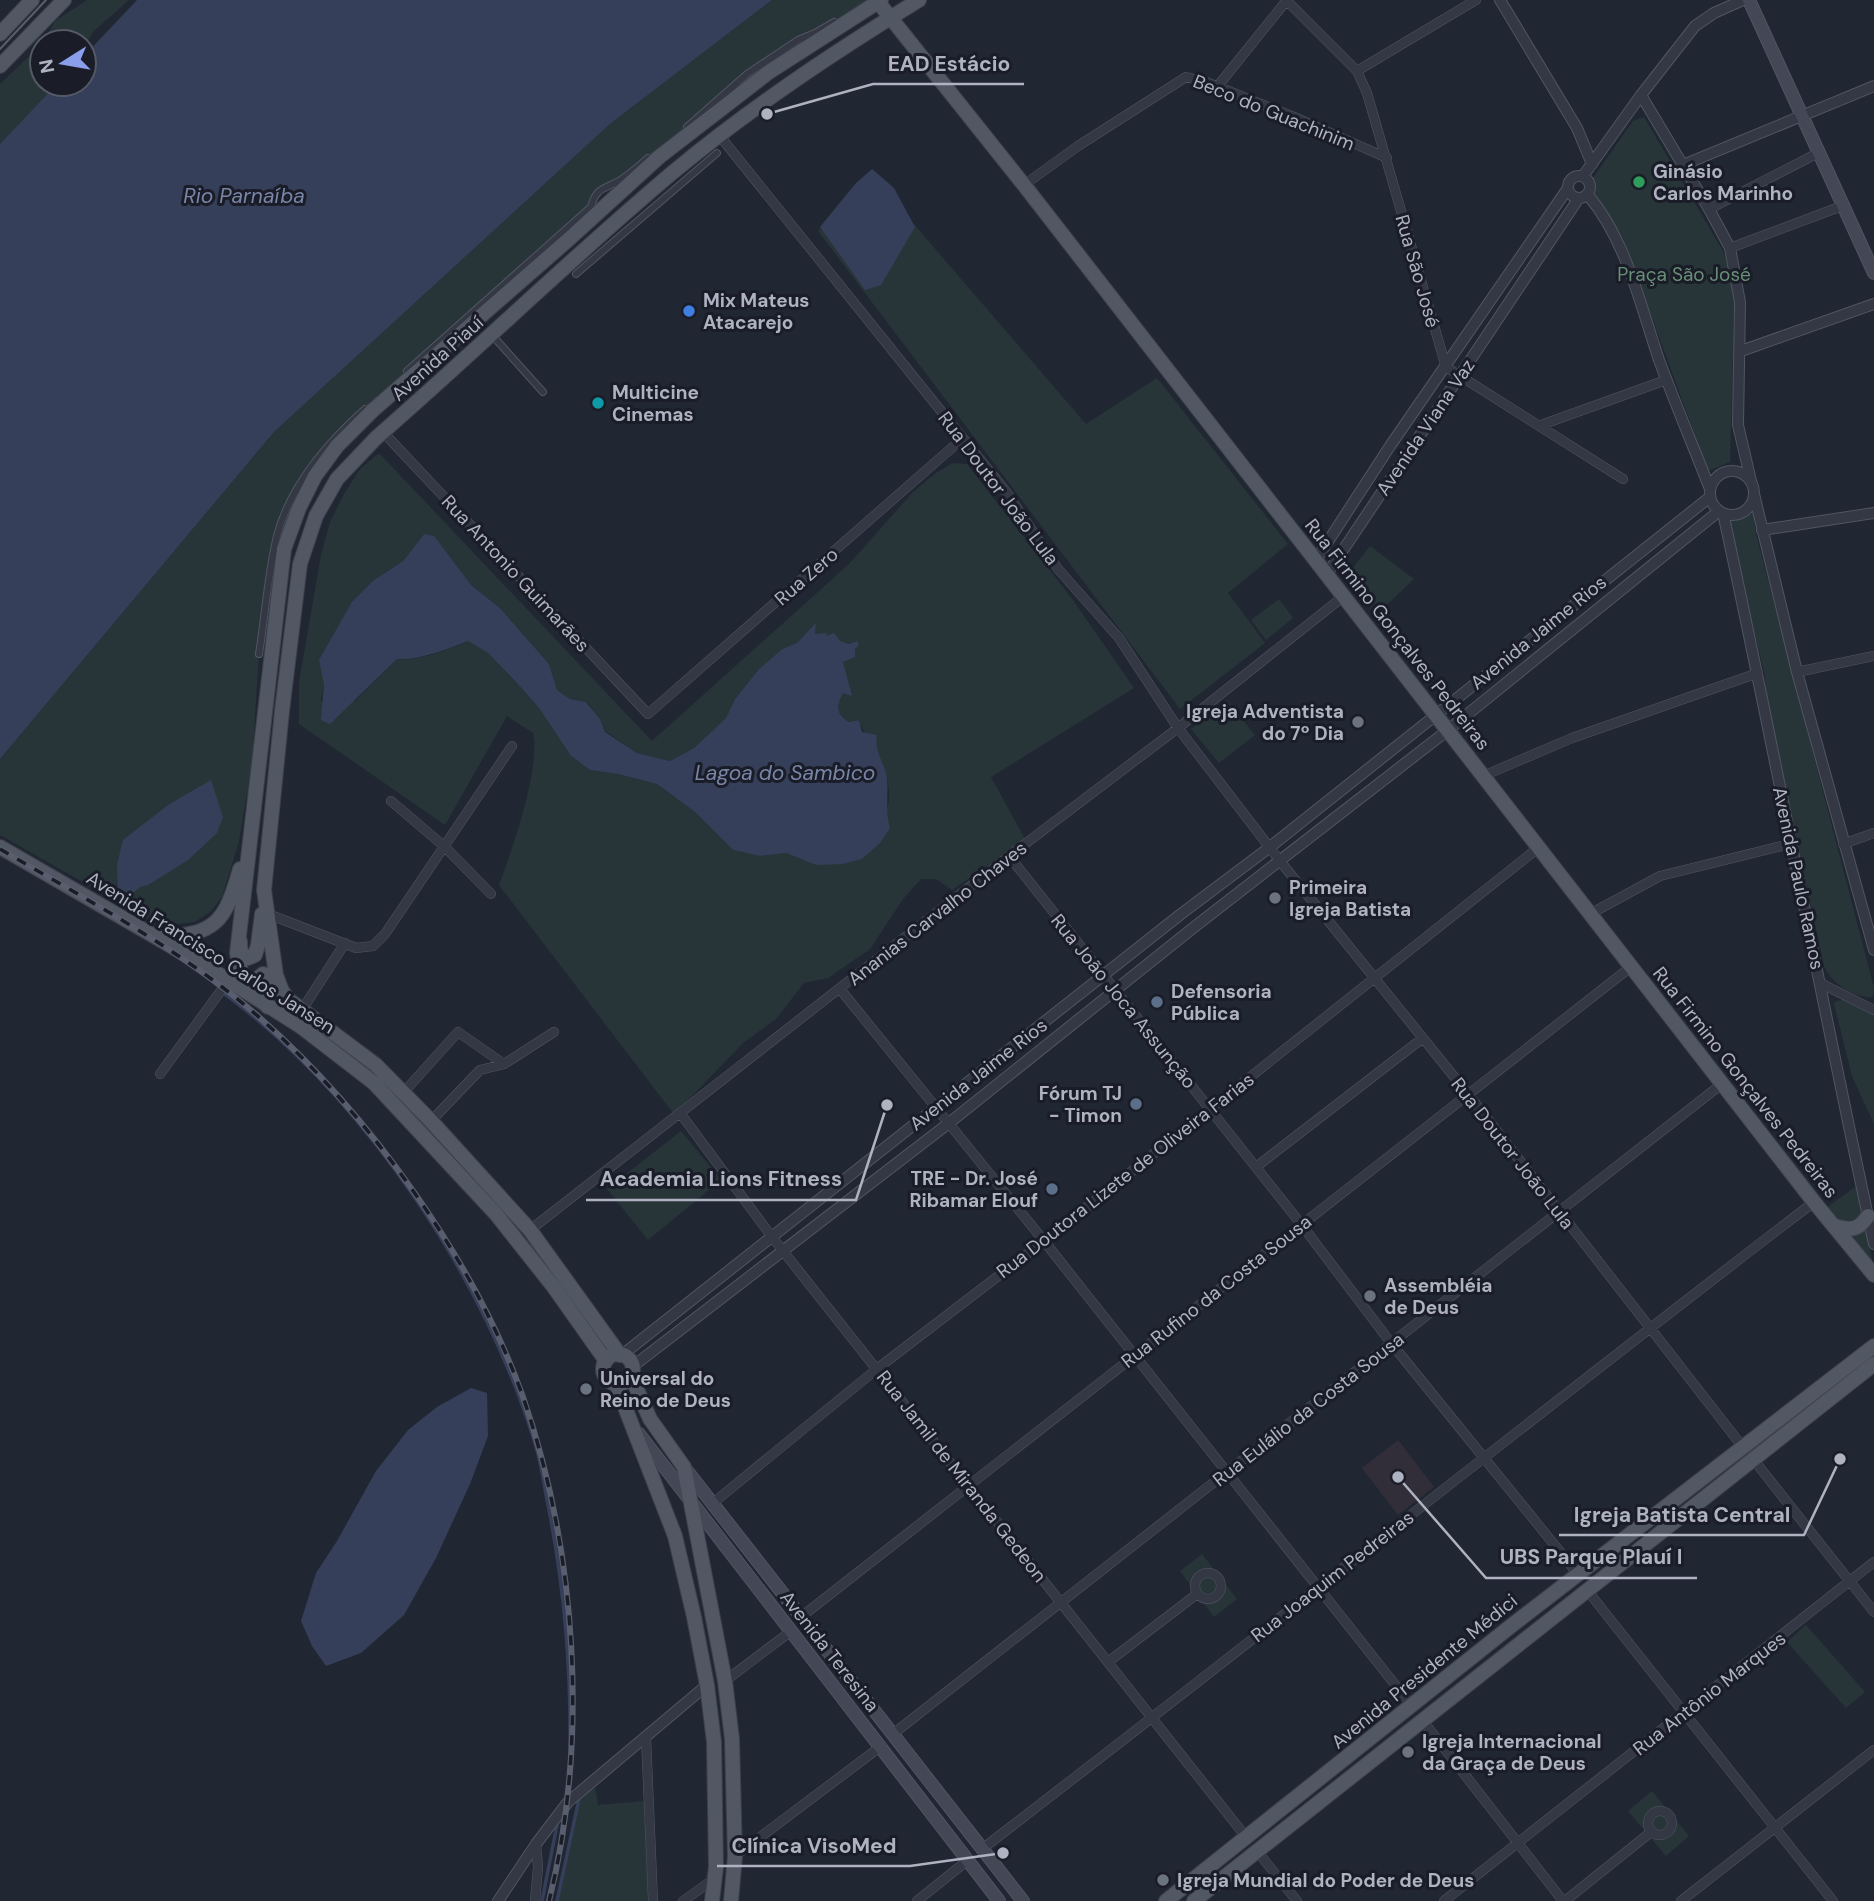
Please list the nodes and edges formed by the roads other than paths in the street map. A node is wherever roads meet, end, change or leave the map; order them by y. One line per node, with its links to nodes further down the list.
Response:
1 (32, 0): 10 (main road)
2 (64, 0): 13 (main road)
3 (919, 0): 9 (main road, Avenida Piauí)
4 (1286, 0): 14 (street, Rua São José); 16 (street)
5 (1476, 0): 14 (street)
6 (1500, 0): 23 (street)
7 (1746, 0): 17 (street); 18 (main road)
8 (877, 1): 9 (main road, Rua Firmino Gonçalves Pedreiras); 11 (main road, Avenida Piauí); 61 (street)
9 (890, 18): 12 (main road, Avenida Piauí); 26 (main road, Rua Firmino Gonçalves Pedreiras)
10 (0, 34)
11 (813, 43): 12 (main road); 75 (main road, Avenida Piauí)
12 (822, 60): 19 (main road, Avenida Piauí)
13 (0, 66)
14 (1357, 71): 22 (street, Rua São José)
15 (1874, 86): 18 (street)
16 (1217, 87): 22 (street, Beco do Guachinim); 26 (street, Beco do Guachinim)
17 (1642, 95): 23 (street); 24 (street)
18 (1801, 115): 21 (main road); 24 (street)
19 (719, 135): 37 (main road, Avenida Piauí); 45 (street, Rua Doutor João Lula)
20 (717, 153): 34 (street)
21 (1818, 153): 29 (main road); 30 (street)
22 (1387, 158): 39 (street, Rua São José)
23 (1592, 164): 25 (street)
24 (1683, 165): 30 (street)
25 (1583, 176): 27 (street); 28 (street)
26 (1024, 185): 55 (main road, Rua Firmino Gonçalves Pedreiras)
27 (1568, 188): 28 (street); 32 (street, Avenida Viana Vaz)
28 (1583, 196): 35 (street, Avenida Viana Vaz); 41 (street)
29 (1842, 206): 31 (street); 33 (main road)
30 (1709, 209): 31 (street)
31 (1730, 248): 38 (street)
32 (1512, 271): 35 (street); 39 (street, Avenida Viana Vaz)
33 (1874, 273)
34 (576, 274)
35 (1524, 280): 40 (street, Avenida Viana Vaz)
36 (1874, 304): 38 (street)
37 (492, 335): 42 (street); 44 (main road, Avenida Piauí)
38 (1741, 351): 49 (street)
39 (1446, 367): 40 (street); 46 (street, Avenida Viana Vaz)
40 (1458, 375): 43 (street); 47 (street, Avenida Viana Vaz)
41 (1666, 380): 43 (street); 50 (street)
42 (543, 392)
43 (1541, 425): 48 (street)
44 (383, 432): 66 (street, Rua Antonio Guimarães); 85 (main road, Avenida Piauí)
45 (963, 438): 66 (street, Rua Zero); 68 (street, Rua Doutor João Lula)
46 (1390, 446): 47 (street); 55 (street, Avenida Viana Vaz)
47 (1405, 456): 57 (street, Avenida Viana Vaz)
48 (1623, 479)
49 (1751, 481): 50 (street); 51 (street)
50 (1710, 493): 52 (street); 56 (street, Avenida Jaime Rios)
51 (1754, 494): 52 (street); 54 (street)
52 (1721, 512): 58 (street, Avenida Jaime Rios); 65 (street, Avenida Paulo Ramos)
53 (1874, 513): 54 (street)
54 (1762, 530): 64 (street)
55 (1316, 560): 57 (main road, Rua Firmino Gonçalves Pedreiras)
56 (1612, 573): 58 (street); 60 (street, Avenida Jaime Rios)
57 (1326, 574): 59 (main road, Rua Firmino Gonçalves Pedreiras)
58 (1624, 587): 63 (street, Avenida Jaime Rios)
59 (1344, 596): 67 (main road, Rua Firmino Gonçalves Pedreiras); 68 (street, Ananias Carvalho Chaves)
60 (1522, 645): 63 (street); 67 (street, Avenida Jaime Rios)
61 (259, 654)
62 (1874, 656): 64 (street)
63 (1534, 659): 69 (street, Avenida Jaime Rios)
64 (1797, 672): 78 (street)
65 (1758, 673): 71 (street); 77 (street, Avenida Paulo Ramos)
66 (649, 714)
67 (1435, 714): 69 (main road, Rua Firmino Gonçalves Pedreiras); 72 (street, Avenida Jaime Rios)
68 (1178, 728): 81 (street, Rua Doutor João Lula); 83 (street, Ananias Carvalho Chaves)
69 (1448, 730): 71 (main road, Rua Firmino Gonçalves Pedreiras); 73 (street, Avenida Jaime Rios)
70 (512, 746): 80 (street)
71 (1483, 776): 82 (main road, Rua Firmino Gonçalves Pedreiras)
72 (1351, 781): 73 (street); 81 (street, Avenida Jaime Rios)
73 (1362, 796): 84 (street, Avenida Jaime Rios)
74 (391, 801): 80 (street)
75 (251, 828): 91 (main road, Avenida Piauí); 92 (main road, Avenida Piauí)
76 (1874, 832): 78 (street)
77 (1790, 844): 89 (street); 99 (street, Avenida Paulo Ramos)
78 (1843, 844): 94 (street)
79 (0, 847): 92 (main road, Avenida Francisco Carlos Jansen)
80 (445, 847): 86 (street); 93 (street)
81 (1270, 847): 84 (street); 88 (street, Avenida Jaime Rios)
82 (1538, 848): 89 (main road, Rua Firmino Gonçalves Pedreiras); 97 (street, Rua Doutora Lizete de Oliveira Farias)
83 (1009, 856): 96 (street, Rua João Joca Assunção); 100 (street, Ananias Carvalho Chaves)
84 (1280, 861): 90 (street, Avenida Jaime Rios); 97 (street, Rua Doutor João Lula)
85 (264, 890): 87 (main road, Avenida Piauí); 91 (main road)
86 (491, 894)
87 (268, 914): 93 (street); 101 (main road, Avenida Francisco Carlos Jansen)
88 (1181, 914): 90 (street); 96 (street, Avenida Jaime Rios)
89 (1590, 914): 95 (main road, Rua Firmino Gonçalves Pedreiras)
90 (1193, 928): 102 (street, Avenida Jaime Rios)
91 (240, 936): 103 (main road, Avenida Piauí)
92 (157, 937): 98 (main road, Avenida Francisco Carlos Jansen)
93 (345, 943): 106 (street)
94 (1874, 950)
95 (1632, 966): 111 (main road, Rua Firmino Gonçalves Pedreiras); 113 (street, Rua Rufino da Costa Sousa)
96 (1102, 976): 102 (street, Rua João Joca Assunção); 114 (street, Avenida Jaime Rios)
97 (1374, 978): 108 (street, Rua Doutor João Lula); 115 (street, Rua Doutora Lizete de Oliveira Farias)
98 (228, 981): 104 (main road, Avenida Francisco Carlos Jansen); 110 (street)
99 (1820, 983): 105 (street); 122 (street, Avenida Paulo Ramos)
100 (840, 989): 114 (street); 116 (street, Ananias Carvalho Chaves)
101 (282, 991): 103 (main road); 106 (main road, Avenida Francisco Carlos Jansen)
102 (1115, 991): 115 (street, Rua João Joca Assunção); 118 (street, Avenida Jaime Rios)
103 (255, 993): 104 (main road, Avenida Piauí)
104 (268, 1007): 136 (main road, Avenida Francisco Carlos Jansen)
105 (1872, 1007)
106 (302, 1010): 112 (main road, Avenida Francisco Carlos Jansen)
107 (554, 1032): 109 (street)
108 (1423, 1038): 113 (street, Rua Doutor João Lula); 119 (street)
109 (504, 1064): 112 (street); 117 (street)
110 (159, 1074)
111 (1723, 1083): 120 (main road, Rua Firmino Gonçalves Pedreiras); 121 (street, Rua Eulálio da Costa Sousa)
112 (404, 1092): 117 (main road, Avenida Francisco Carlos Jansen)
113 (1468, 1094): 121 (street, Rua Doutor João Lula); 123 (street, Rua Rufino da Costa Sousa)
114 (935, 1108): 118 (street); 126 (street, Avenida Jaime Rios)
115 (1209, 1108): 119 (street, Rua João Joca Assunção); 127 (street, Rua Doutora Lizete de Oliveira Farias)
116 (680, 1113): 125 (street, Ananias Carvalho Chaves); 126 (street, Rua Jamil de Miranda Gedeon)
117 (431, 1121): 125 (main road, Avenida Francisco Carlos Jansen)
118 (949, 1123): 127 (street); 129 (street, Avenida Jaime Rios)
119 (1256, 1167): 123 (street, Rua João Joca Assunção)
120 (1814, 1202): 124 (main road, Rua Firmino Gonçalves Pedreiras); 131 (street, Rua Joaquim Pedreiras)
121 (1560, 1212): 131 (street, Rua Doutor João Lula); 132 (street, Rua Eulálio da Costa Sousa)
122 (1868, 1216): 124 (main road); 128 (street, Avenida Paulo Ramos)
123 (1301, 1224): 132 (street, Rua João Joca Assunção); 135 (street, Rua Rufino da Costa Sousa)
124 (1834, 1226): 130 (main road, Rua Firmino Gonçalves Pedreiras)
125 (530, 1230): 134 (main road, Avenida Francisco Carlos Jansen)
126 (772, 1237): 129 (street, Rua Jamil de Miranda Gedeon); 134 (street, Avenida Jaime Rios)
127 (1044, 1241): 135 (street); 138 (street, Rua Doutora Lizete de Oliveira Farias)
128 (1874, 1244)
129 (784, 1251): 138 (street, Rua Jamil de Miranda Gedeon); 139 (street, Avenida Jaime Rios)
130 (1874, 1275)
131 (1649, 1327): 143 (street, Rua Doutor João Lula); 144 (street, Rua Joaquim Pedreiras)
132 (1391, 1343): 144 (street, Rua João Joca Assunção); 147 (street, Rua Eulálio da Costa Sousa)
133 (1874, 1346): 141 (main road, Avenida Presidente Médici)
134 (621, 1355): 136 (main road); 139 (main road, Avenida Francisco Carlos Jansen)
135 (1135, 1355): 147 (street); 148 (street, Rua Rufino da Costa Sousa)
136 (606, 1361): 140 (main road, Avenida Francisco Carlos Jansen)
137 (1874, 1364): 141 (main road, Avenida Presidente Médici)
138 (878, 1367): 148 (street, Rua Jamil de Miranda Gedeon); 150 (street, Rua Doutora Lizete de Oliveira Farias)
139 (631, 1371): 140 (main road); 146 (main road, Avenida Francisco Carlos Jansen)
140 (616, 1384): 142 (main road, Avenida Francisco Carlos Jansen)
141 (1830, 1388): 143 (main road, Avenida Presidente Médici); 145 (main road, Avenida Presidente Médici)
142 (631, 1423): 149 (main road, Avenida Teresina); 160 (main road, Avenida Francisco Carlos Jansen)
143 (1742, 1447): 152 (main road, Avenida Presidente Médici)
144 (1484, 1458): 152 (street, Rua João Joca Assunção); 154 (street, Rua Joaquim Pedreiras)
145 (1753, 1459): 153 (street); 155 (main road, Avenida Presidente Médici)
146 (684, 1467): 149 (main road, Avenida Francisco Carlos Jansen); 150 (main road, Avenida Teresina)
147 (1228, 1472): 154 (street); 157 (street, Rua Eulálio da Costa Sousa)
148 (969, 1486): 157 (street, Rua Jamil de Miranda Gedeon); 161 (street, Rua Rufino da Costa Sousa)
149 (691, 1503): 159 (main road, Avenida Francisco Carlos Jansen); 163 (main road, Avenida Teresina)
150 (713, 1503): 161 (main road, Avenida Teresina)
151 (1874, 1562): 153 (street, Rua Antônio Marques)
152 (1578, 1574): 162 (main road, Avenida Presidente Médici)
153 (1849, 1582): 158 (street); 171 (street, Rua Antônio Marques)
154 (1319, 1588): 170 (street); 172 (street, Rua Joaquim Pedreiras)
155 (1587, 1590): 164 (main road, Avenida Presidente Médici); 171 (street)
156 (1197, 1594): 166 (street)
157 (1061, 1603): 166 (street, Rua Jamil de Miranda Gedeon); 174 (street, Rua Eulálio da Costa Sousa)
158 (1874, 1612)
159 (712, 1613): 160 (main road); 168 (main road, Avenida Francisco Carlos Jansen)
160 (694, 1617): 169 (main road, Avenida Francisco Carlos Jansen)
161 (802, 1617): 165 (main road, Avenida Teresina)
162 (1511, 1626): 164 (main road); 170 (main road, Avenida Presidente Médici)
163 (790, 1632): 167 (main road, Avenida Teresina); 168 (street)
164 (1524, 1642): 173 (main road, Avenida Presidente Médici)
165 (836, 1661): 167 (main road); 174 (main road, Avenida Teresina)
166 (1108, 1662): 172 (street, Rua Jamil de Miranda Gedeon)
167 (822, 1672): 176 (main road, Avenida Teresina)
168 (724, 1681): 187 (main road, Avenida Francisco Carlos Jansen)
169 (707, 1685): 175 (street); 189 (main road, Avenida Francisco Carlos Jansen)
170 (1412, 1706): 182 (main road, Avenida Presidente Médici)
171 (1684, 1712): 180 (street); 183 (street, Rua Antônio Marques)
172 (1152, 1718): 182 (street, Rua Jamil de Miranda Gedeon); 185 (street, Rua Joaquim Pedreiras)
173 (1423, 1721): 183 (street); 186 (main road, Avenida Presidente Médici)
174 (893, 1734): 178 (main road, Avenida Teresina)
175 (646, 1737): 184 (street); 192 (street)
176 (880, 1747): 179 (main road, Avenida Teresina); 187 (street)
177 (1874, 1750): 180 (street)
178 (928, 1779): 179 (main road); 185 (main road, Avenida Teresina)
179 (914, 1791): 188 (main road, Avenida Teresina)
180 (1775, 1828): 204 (street); 205 (street)
181 (1651, 1832): 203 (street)
182 (1246, 1837): 199 (main road, Avenida Presidente Médici)
183 (1518, 1843): 202 (street, Rua Antônio Marques); 203 (street)
184 (536, 1844): 190 (street); 191 (street)
185 (982, 1849): 198 (main road, Avenida Teresina)
186 (1257, 1851): 200 (main road, Avenida Presidente Médici); 201 (street)
187 (735, 1856): 195 (main road, Avenida Francisco Carlos Jansen)
188 (968, 1860): 196 (street); 197 (main road, Avenida Teresina)
189 (715, 1879): 193 (street); 194 (main road, Avenida Francisco Carlos Jansen)
190 (498, 1901)
191 (535, 1901)
192 (653, 1901)
193 (683, 1901)
194 (712, 1901)
195 (731, 1901)
196 (918, 1901)
197 (999, 1901)
198 (1023, 1901)
199 (1167, 1901)
200 (1194, 1901)
201 (1297, 1901)
202 (1444, 1901)
203 (1564, 1901)
204 (1681, 1901)
205 (1833, 1901)

